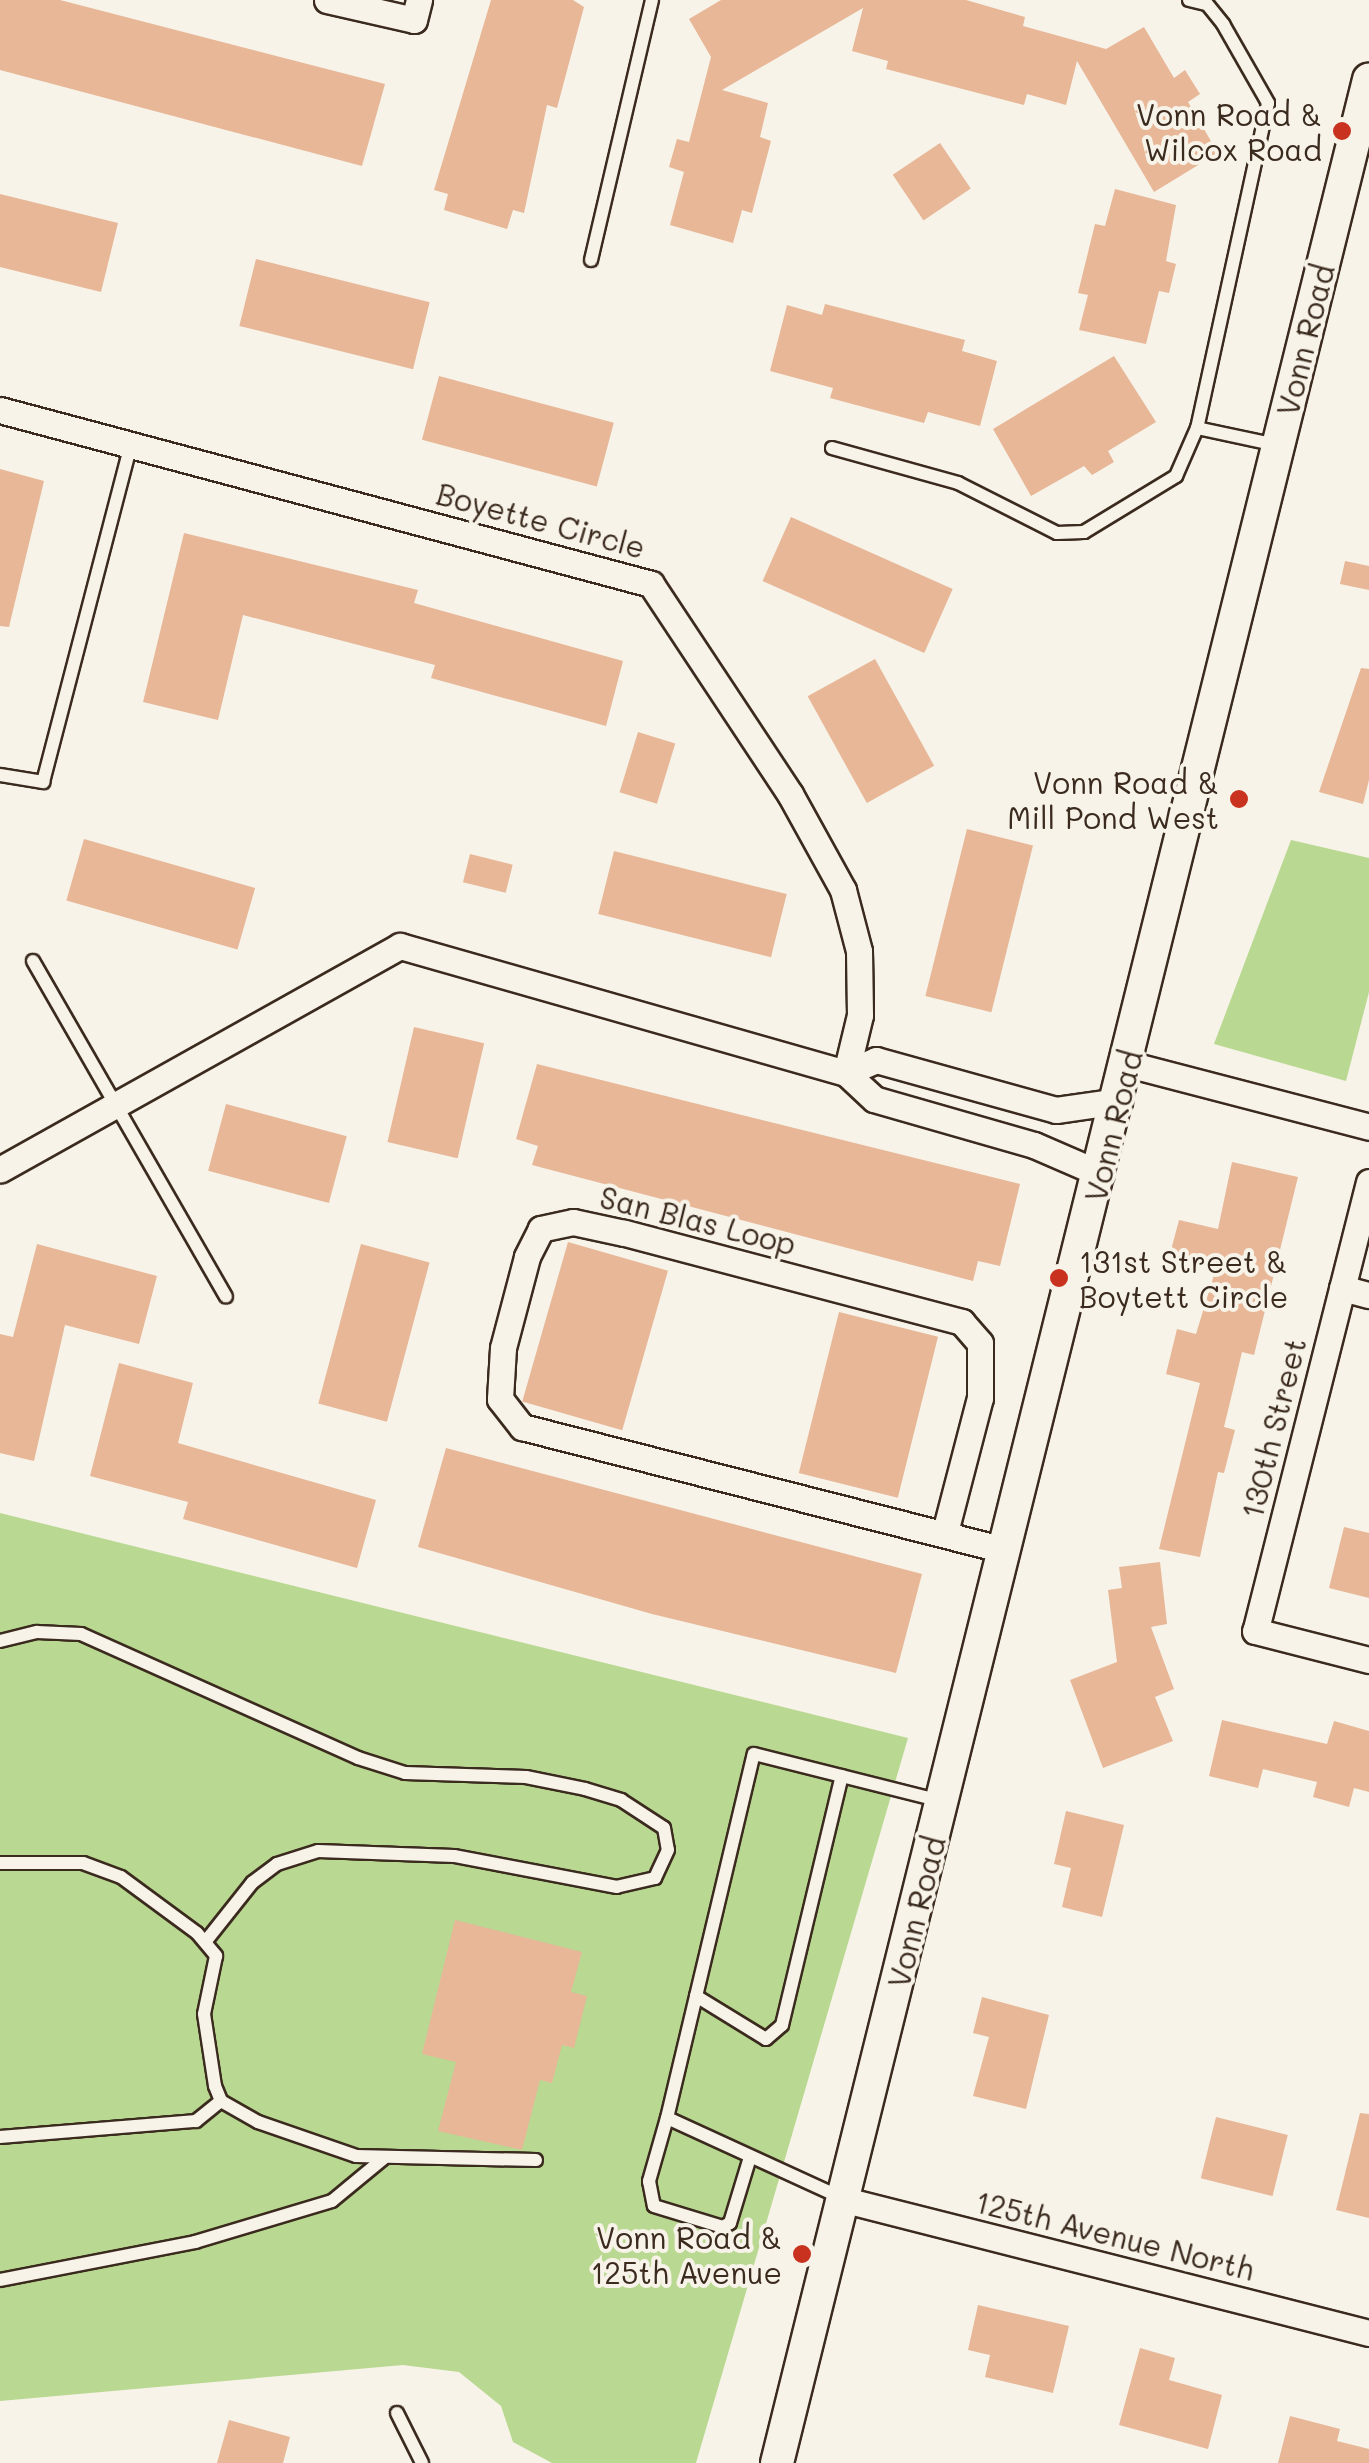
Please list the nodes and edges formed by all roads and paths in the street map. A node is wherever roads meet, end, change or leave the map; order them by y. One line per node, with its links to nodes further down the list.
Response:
1 (328, 0): 2 (street)
2 (419, 0)
3 (652, 0): 6 (lane)
4 (1190, 0): 8 (lane)
5 (1369, 79): 10 (street, Vonn Road)
6 (591, 260)
7 (0, 410): 9 (street, Boyette Circle)
8 (1196, 428): 10 (lane); 11 (lane)
9 (132, 444): 12 (lane); 15 (street, Boyette Circle)
10 (1279, 446): 14 (street, Vonn Road)
11 (832, 448)
12 (0, 775)
13 (33, 961): 17 (lane)
14 (1128, 1064): 16 (street, Vonn Road); 18 (street)
15 (846, 1073): 16 (street); 17 (street); 20 (street)
16 (1119, 1102): 20 (street, Vonn Road)
17 (113, 1104): 19 (street); 24 (lane)
18 (1369, 1127)
19 (0, 1170)
20 (1100, 1174): 26 (street, Vonn Road)
21 (1369, 1182): 22 (street, 130th Street)
22 (1342, 1288): 23 (street); 28 (street, 130th Street)
23 (1369, 1295)
24 (226, 1297)
25 (945, 1532): 25 (street, San Blas Loop); 26 (street, San Blas Loop)
26 (1006, 1550): 30 (street, Vonn Road)
27 (0, 1641): 32 (lane)
28 (1369, 1660)
29 (842, 1776): 30 (lane); 33 (lane); 33 (lane)
30 (943, 1802): 40 (street, Vonn Road)
31 (0, 1863): 32 (lane)
32 (205, 1942): 34 (lane)
33 (696, 1996): 35 (lane)
34 (221, 2100): 36 (lane); 38 (lane)
35 (666, 2118): 37 (lane); 37 (lane)
36 (0, 2137)
37 (750, 2157): 40 (lane)
38 (384, 2158): 39 (lane); 41 (lane)
39 (536, 2160)
40 (845, 2200): 42 (street, 125th Avenue North); 45 (street, Vonn Road)
41 (0, 2280)
42 (1369, 2333)
43 (397, 2413): 44 (lane)
44 (422, 2463)
45 (776, 2463)

